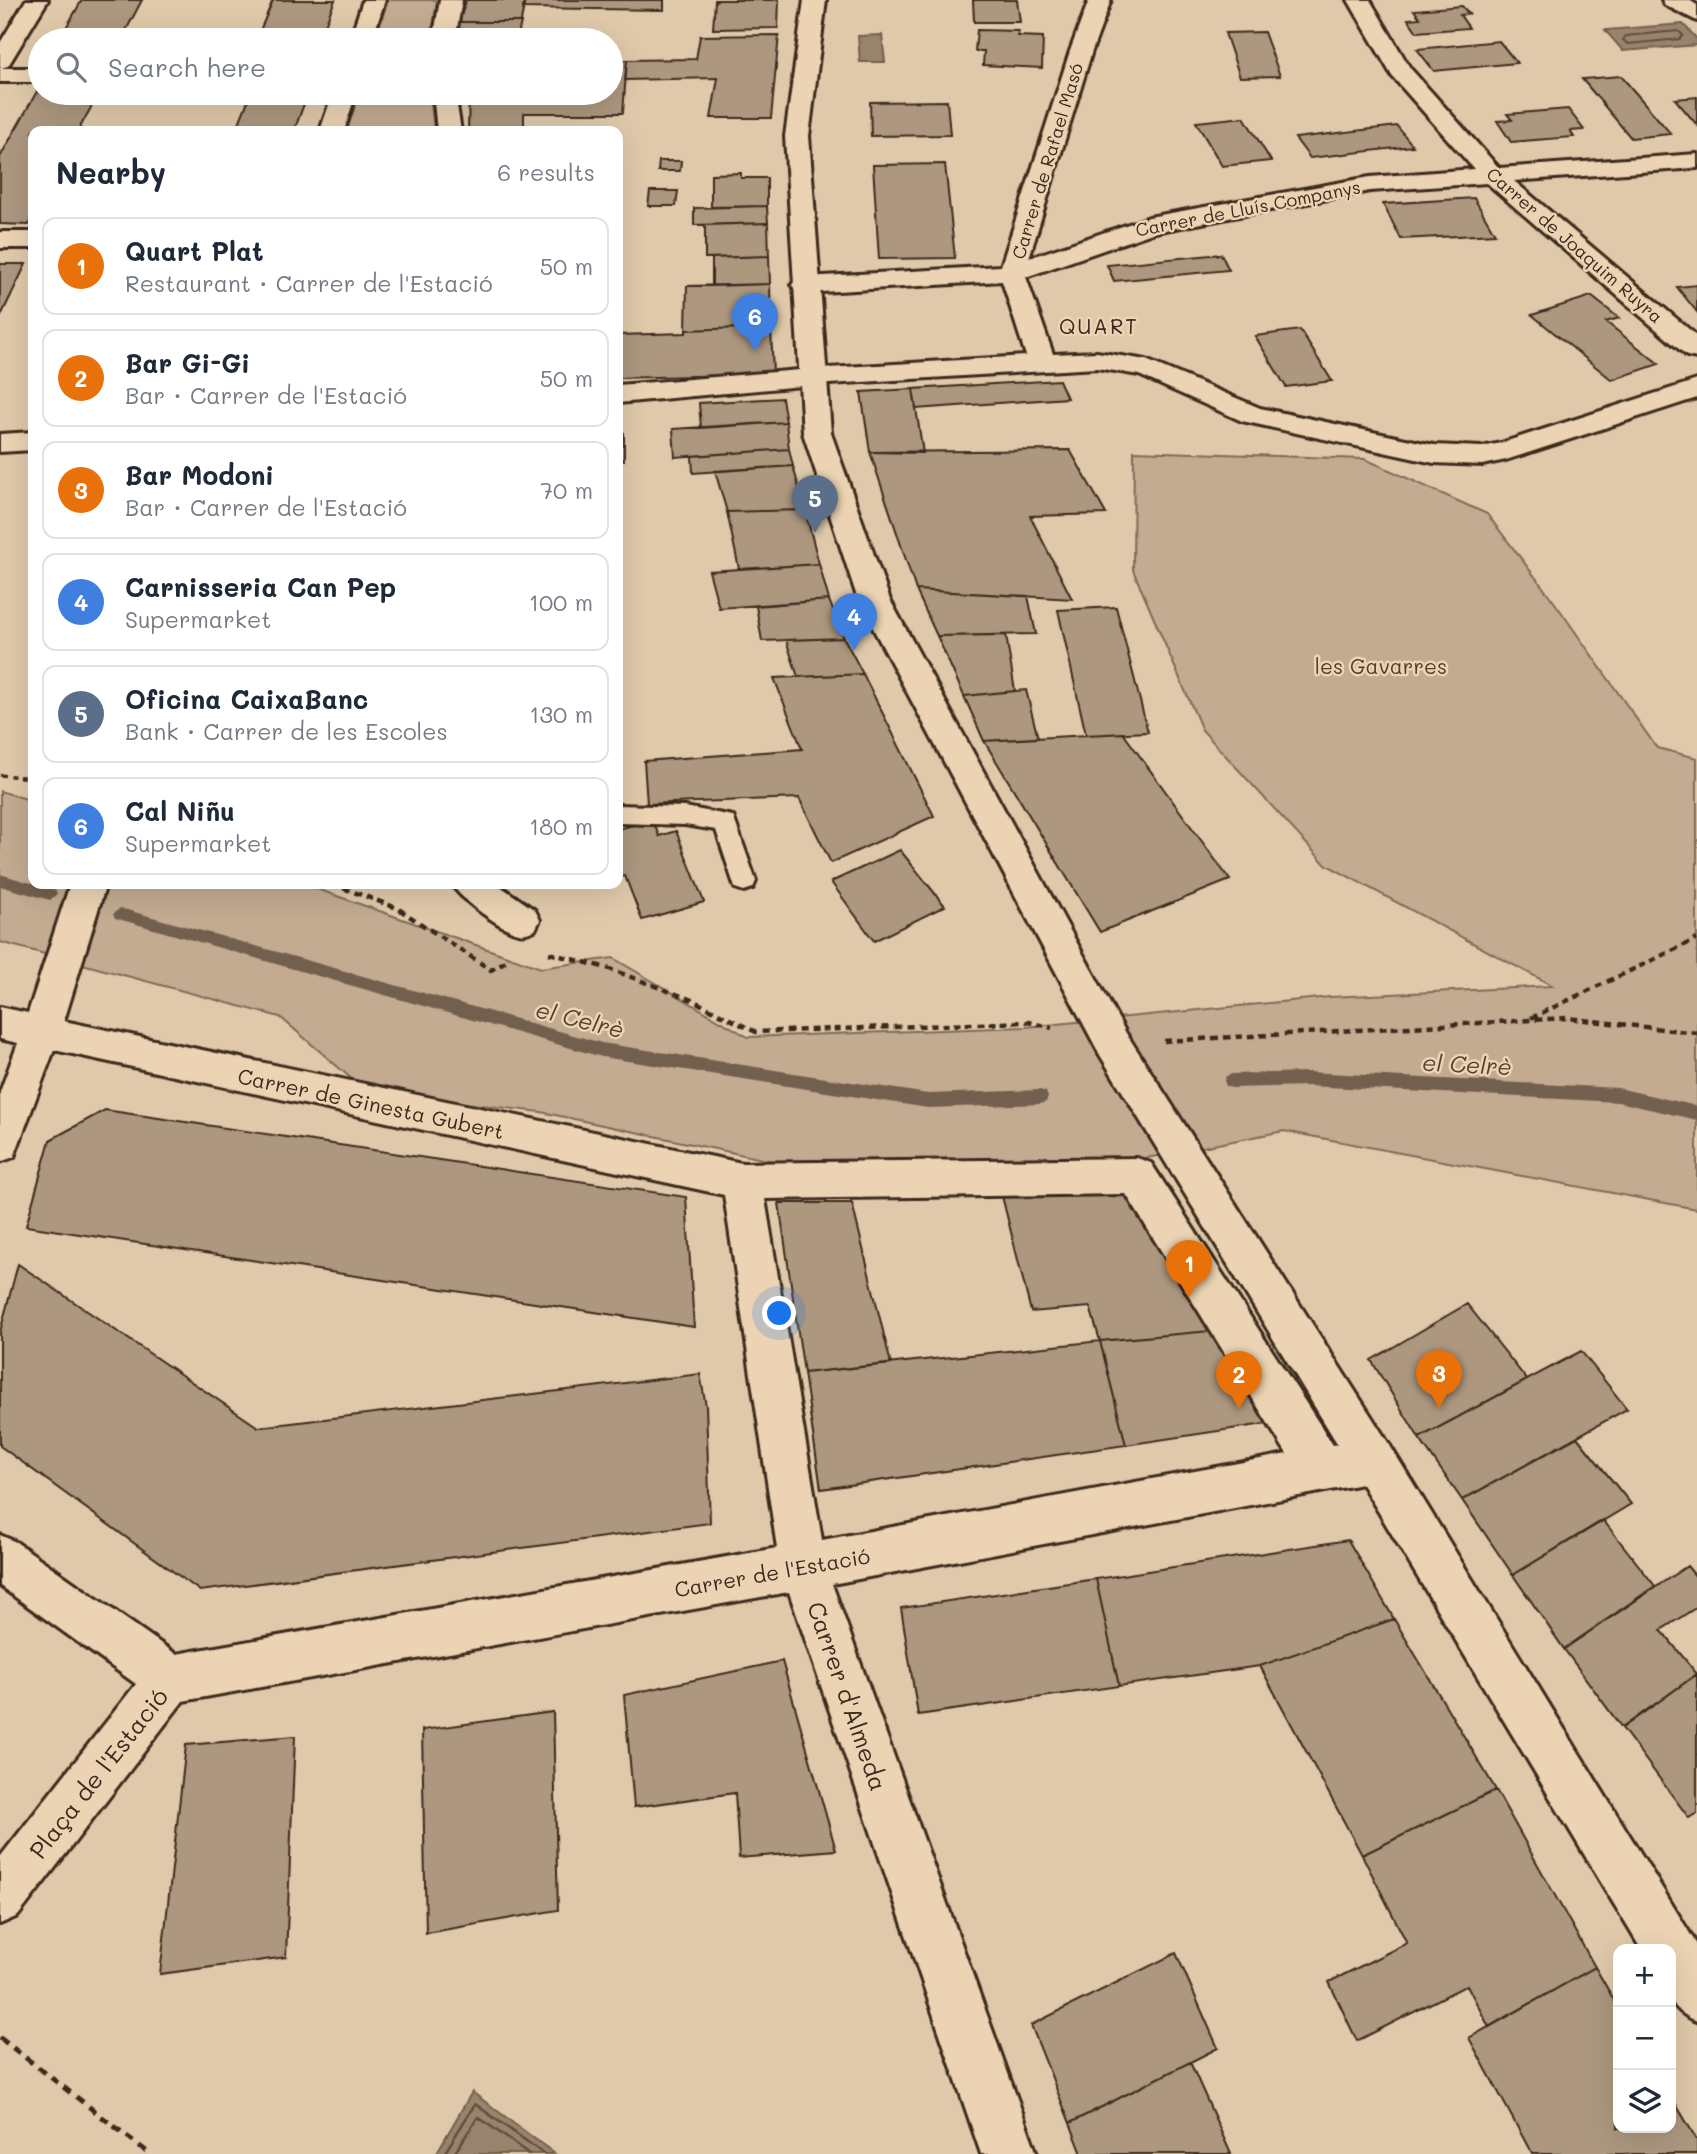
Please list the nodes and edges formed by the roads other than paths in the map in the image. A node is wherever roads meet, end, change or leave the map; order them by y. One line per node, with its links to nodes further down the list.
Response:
1 (37, 0): 11 (street)
2 (374, 0): 9 (street)
3 (451, 0): 10 (street)
4 (815, 0): 23 (street)
5 (1100, 0): 22 (street, Carrer de Rafael Masó)
6 (1359, 0): 19 (street, Carrer de Joaquim Ruyra)
7 (1673, 0): 8 (street)
8 (1697, 14)
9 (365, 28)
10 (446, 28)
11 (0, 61)
12 (0, 75): 13 (street)
13 (28, 75)
14 (340, 105): 16 (street)
15 (446, 105): 17 (street)
16 (334, 126)
17 (448, 126)
18 (1697, 161): 19 (street, Carrer de Lluís Companys)
19 (1493, 176): 22 (street, Carrer de Lluís Companys); 24 (street, Carrer de Joaquim Ruyra)
20 (0, 240): 21 (street)
21 (28, 240)
22 (1012, 273): 23 (street, Carrer de Lluís Companys); 25 (street, Carrer de Rafael Masó)
23 (805, 285): 26 (street)
24 (1697, 350)
25 (1042, 362): 26 (street); 27 (street)
26 (812, 377): 28 (street); 40 (street)
27 (1697, 388)
28 (623, 394)
29 (28, 440): 30 (street)
30 (0, 443)
31 (623, 814): 32 (lane)
32 (744, 881)
33 (87, 889): 37 (street)
34 (477, 889): 35 (street)
35 (522, 920)
36 (0, 1023): 37 (street, Carrer de Ginesta Gubert)
37 (41, 1033): 38 (street); 39 (street, Carrer de Ginesta Gubert)
38 (0, 1146)
39 (743, 1181): 41 (street, Carrer de Ginesta Gubert); 43 (street, Carrer d'Almeda)
40 (1373, 1460): 41 (street, Carrer de l'Estació); 46 (street)
41 (1322, 1470): 43 (street, Carrer de l'Estació)
42 (0, 1558): 44 (street, Plaça de l'Estació)
43 (803, 1566): 44 (street, Carrer de l'Estació); 49 (street, Carrer d'Almeda)
44 (170, 1679): 45 (street, Plaça de l'Estació)
45 (0, 1898)
46 (1666, 1944)
47 (1676, 1960): 48 (street)
48 (1697, 1994)
49 (1009, 2154)

